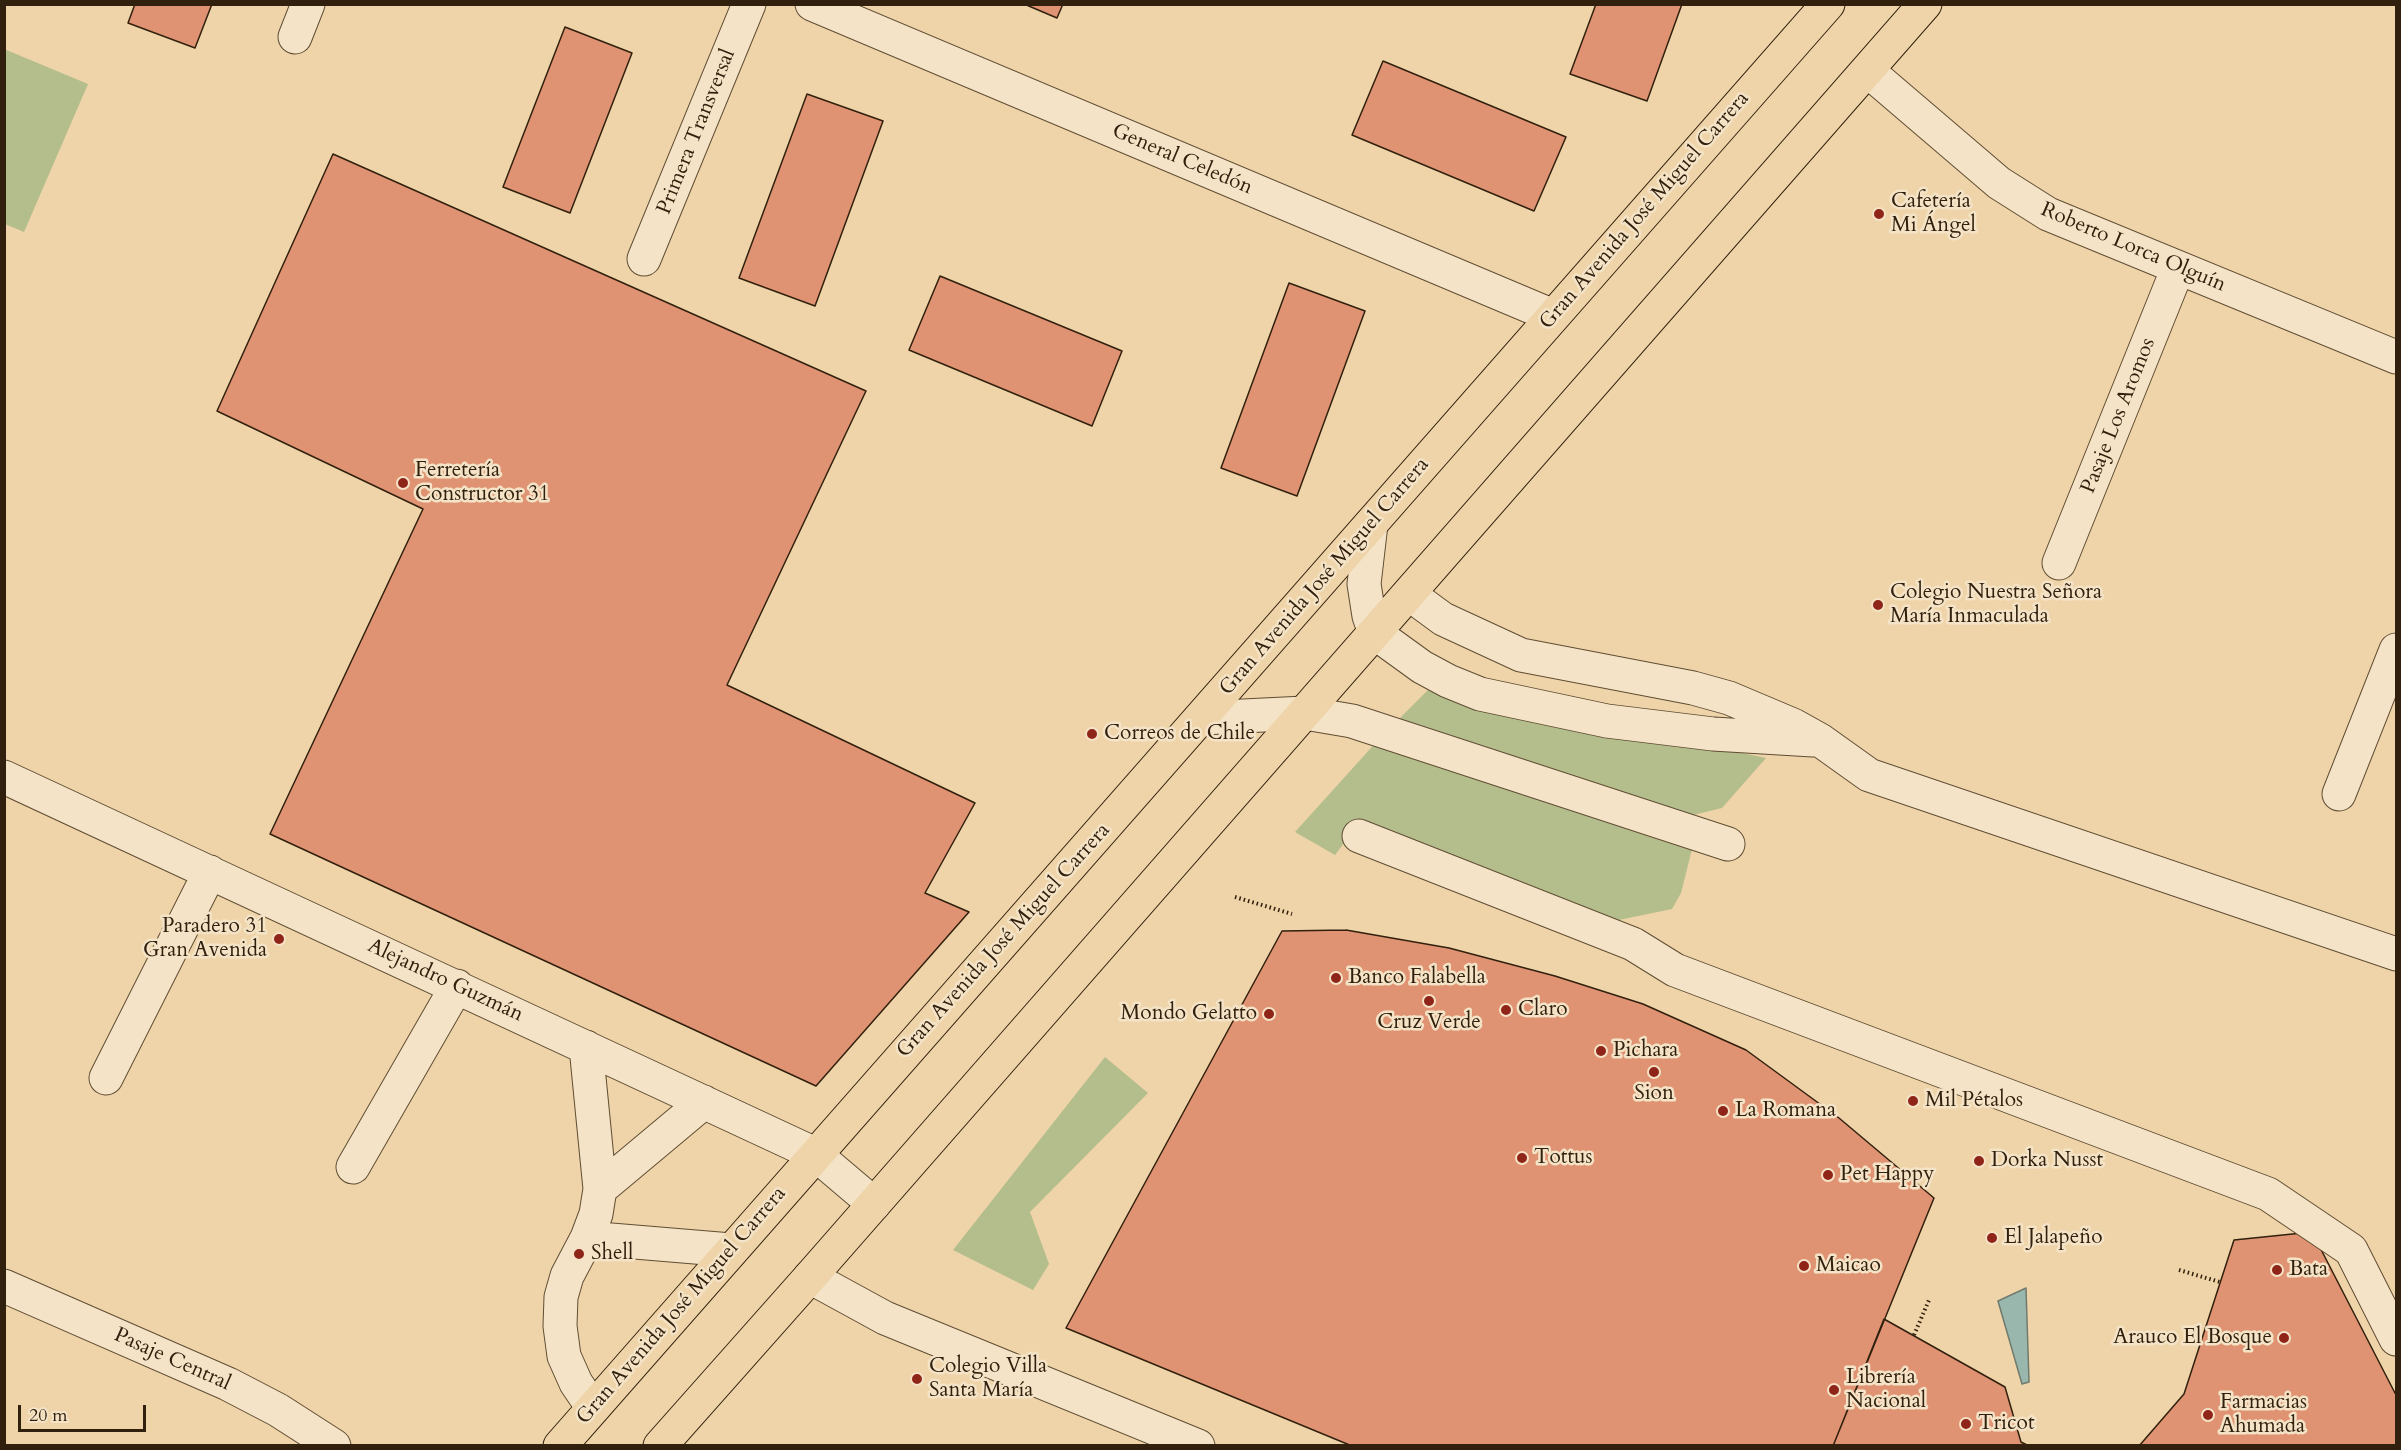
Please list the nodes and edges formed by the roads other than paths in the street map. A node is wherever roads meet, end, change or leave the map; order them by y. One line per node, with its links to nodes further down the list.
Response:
1 (308, 4): 6 (street)
2 (749, 4): 8 (street, Primera Transversal)
3 (812, 4): 10 (street, General Celedón)
4 (1828, 4): 10 (main road, Gran Avenida José Miguel Carrera)
5 (1925, 4): 7 (main road)
6 (295, 38)
7 (1868, 71): 9 (street, Roberto Lorca Olguín); 14 (main road)
8 (644, 259)
9 (2178, 268): 11 (street, Roberto Lorca Olguín); 13 (street, Pasaje Los Aromos)
10 (1553, 316): 12 (main road, Gran Avenida José Miguel Carrera)
11 (2397, 357)
12 (1371, 524): 15 (street); 19 (main road, Gran Avenida José Miguel Carrera)
13 (2059, 563)
14 (1409, 594): 15 (main road); 20 (street)
15 (1375, 633): 18 (main road); 20 (street)
16 (2397, 650): 17 (street)
17 (2386, 706): 22 (street)
18 (1305, 713): 19 (street); 24 (street); 34 (main road)
19 (1202, 718): 31 (main road, Gran Avenida José Miguel Carrera)
20 (1820, 740): 26 (street)
21 (4, 777): 25 (street, Alejandro Guzmán)
22 (2339, 795)
23 (1359, 836): 39 (street)
24 (1728, 844)
25 (210, 872): 27 (street, Alejandro Guzmán); 29 (street)
26 (2397, 954)
27 (457, 986): 28 (street, Alejandro Guzmán); 32 (street)
28 (586, 1047): 30 (street, Alejandro Guzmán); 33 (street)
29 (106, 1078)
30 (704, 1102): 31 (street, Alejandro Guzmán); 33 (street)
31 (815, 1154): 34 (street, Alejandro Guzmán); 36 (main road, Gran Avenida José Miguel Carrera)
32 (352, 1167)
33 (600, 1189): 35 (street)
34 (874, 1204): 37 (main road)
35 (587, 1238): 36 (street); 40 (street)
36 (731, 1250): 40 (main road, Gran Avenida José Miguel Carrera)
37 (810, 1277): 43 (main road); 44 (street)
38 (4, 1286): 41 (street, Pasaje Central)
39 (2397, 1339)
40 (593, 1408): 42 (main road, Gran Avenida José Miguel Carrera)
41 (334, 1446)
42 (560, 1446)
43 (660, 1446)
44 (1198, 1446)

